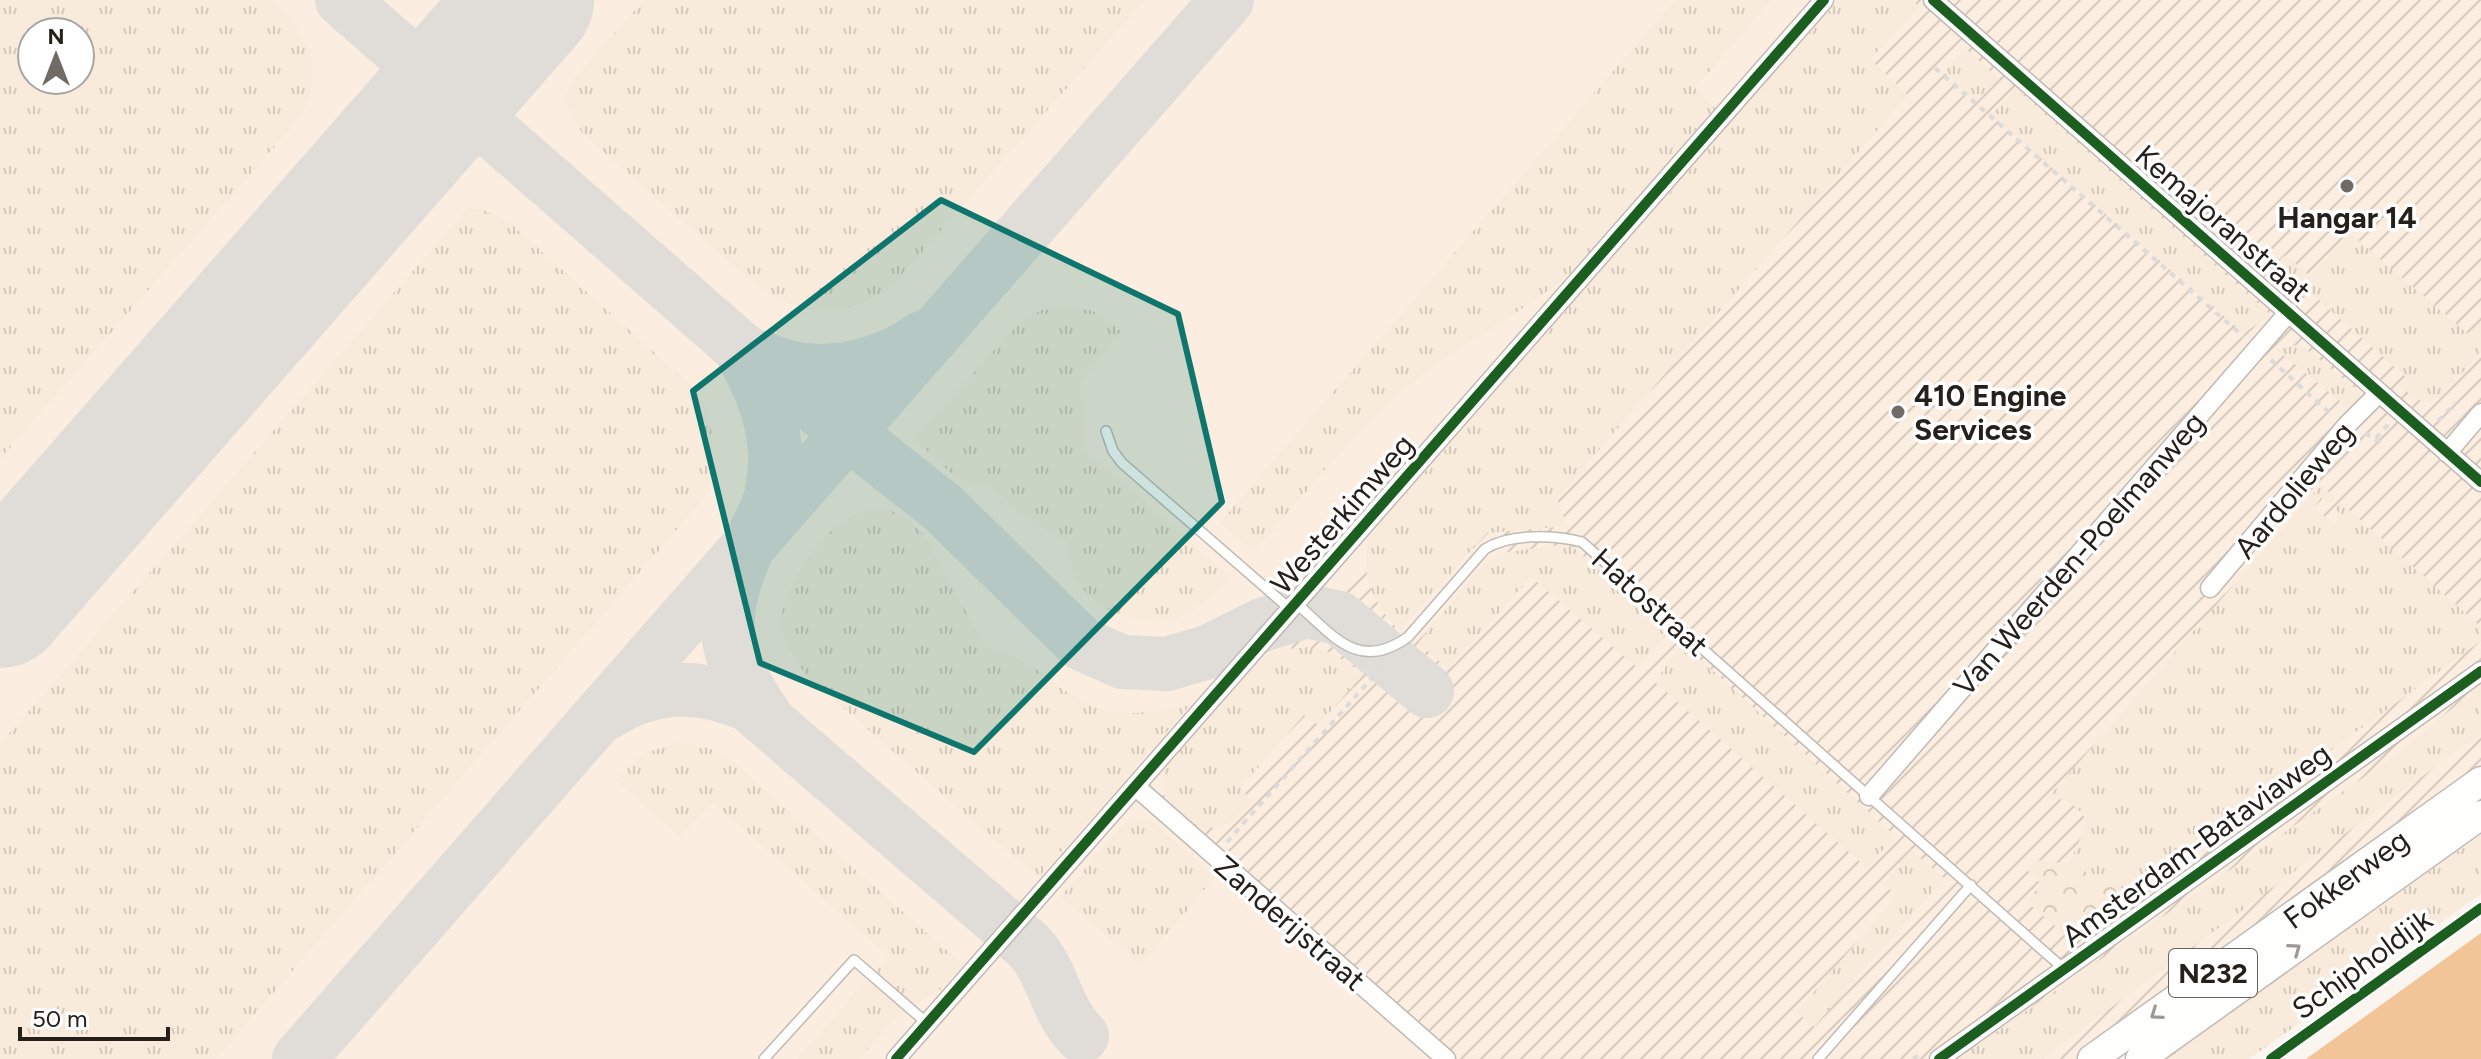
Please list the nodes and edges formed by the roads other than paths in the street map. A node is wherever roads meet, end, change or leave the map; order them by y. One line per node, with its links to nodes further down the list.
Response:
1 (1824, 0): 10 (street, Westerkimweg)
2 (1933, 0): 3 (street, Kemajoranstraat)
3 (2289, 312): 4 (street, Kemajoranstraat); 14 (street, Van Weerden-Poelmanweg)
4 (2379, 393): 7 (street, Kemajoranstraat); 9 (street, Aardolieweg)
5 (2481, 413): 7 (street)
6 (1106, 431): 10 (lane)
7 (2447, 453): 8 (street, Kemajoranstraat)
8 (2481, 482)
9 (2210, 588)
10 (1293, 606): 13 (street, Westerkimweg); 14 (lane, Hatostraat)
11 (2481, 671): 17 (street, Amsterdam-Bataviaweg)
12 (2481, 781): 24 (main road, Fokkerweg / N232, one-way to 24)
13 (1135, 786): 18 (street, Westerkimweg); 21 (street, Zanderijstraat)
14 (1869, 796): 16 (lane, Hatostraat)
15 (2481, 815): 25 (main road, Fokkerweg / N232, one-way to 15)
16 (1971, 885): 17 (lane, Hatostraat); 22 (lane)
17 (2064, 969): 23 (street, Amsterdam-Bataviaweg)
18 (928, 1024): 19 (lane); 20 (street, Westerkimweg)
19 (764, 1059)
20 (896, 1059)
21 (1446, 1059)
22 (1818, 1059)
23 (1939, 1059)
24 (2092, 1059)
25 (2140, 1059)

